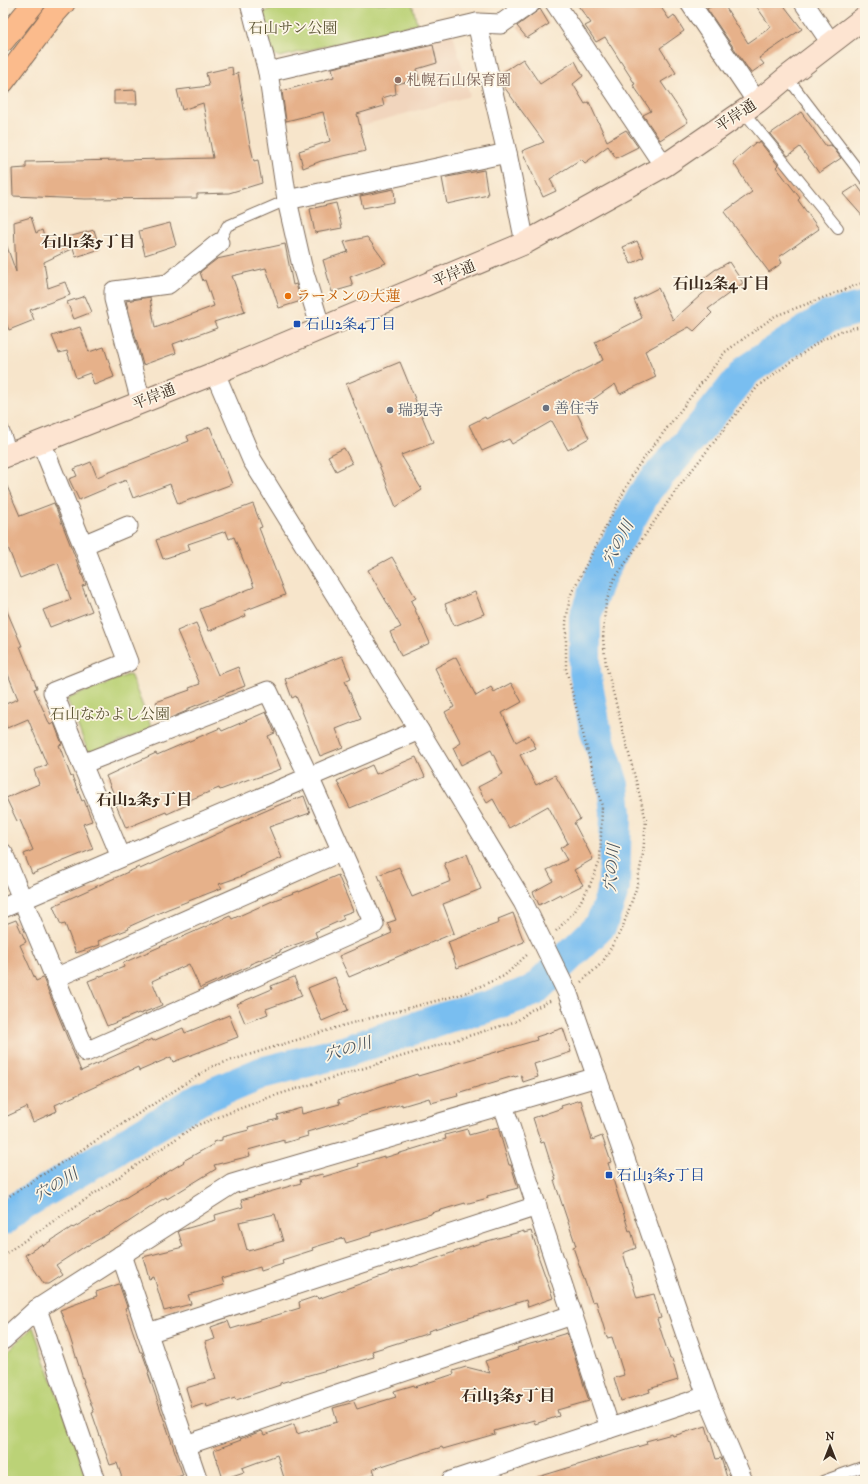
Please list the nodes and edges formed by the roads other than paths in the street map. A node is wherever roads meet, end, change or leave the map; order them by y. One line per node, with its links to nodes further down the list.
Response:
1 (34, 3): 10 (highway)
2 (64, 3): 14 (highway)
3 (250, 3): 12 (street)
4 (531, 3): 9 (street)
5 (555, 3): 17 (street)
6 (690, 3): 15 (street)
7 (804, 3): 11 (street)
8 (865, 17): 11 (street, 平岸通)
9 (477, 23): 12 (street); 16 (street)
10 (3, 41)
11 (831, 43): 13 (street, 平岸通)
12 (268, 72): 19 (street)
13 (787, 77): 15 (street, 平岸通); 18 (lane)
14 (3, 82)
15 (750, 106): 17 (street, 平岸通); 20 (lane)
16 (507, 152): 19 (street); 22 (street)
17 (664, 166): 22 (street, 平岸通)
18 (865, 179)
19 (287, 200): 21 (lane); 23 (street)
20 (838, 228)
21 (219, 243): 25 (street)
22 (525, 244): 23 (street, 平岸通)
23 (321, 328): 24 (street, 平岸通)
24 (215, 373): 25 (street, 平岸通); 31 (street)
25 (142, 402): 27 (street, 平岸通)
26 (3, 428): 28 (lane)
27 (41, 442): 28 (street, 平岸通); 30 (street)
28 (8, 455)
29 (128, 526): 30 (street)
30 (83, 545): 32 (street)
31 (419, 730): 33 (street); 40 (street)
32 (82, 764): 33 (street); 36 (street)
33 (309, 777): 34 (street); 36 (street)
34 (342, 851): 39 (street); 39 (street)
35 (3, 853): 37 (street)
36 (121, 857): 37 (street)
37 (23, 899): 38 (street); 39 (street)
38 (3, 908)
39 (55, 978)
40 (597, 1077): 41 (street); 48 (street)
41 (503, 1105): 42 (street); 43 (street)
42 (537, 1206): 45 (street); 46 (street)
43 (121, 1255): 44 (street); 46 (street)
44 (36, 1309): 47 (street); 52 (street)
45 (572, 1314): 49 (street); 50 (street)
46 (148, 1333): 50 (street)
47 (3, 1340)
48 (707, 1396): 49 (street); 55 (street)
49 (610, 1428): 54 (street)
50 (186, 1445): 53 (street)
51 (865, 1466): 56 (lane)
52 (96, 1481)
53 (198, 1481)
54 (451, 1481)
55 (742, 1481)
56 (824, 1481)

